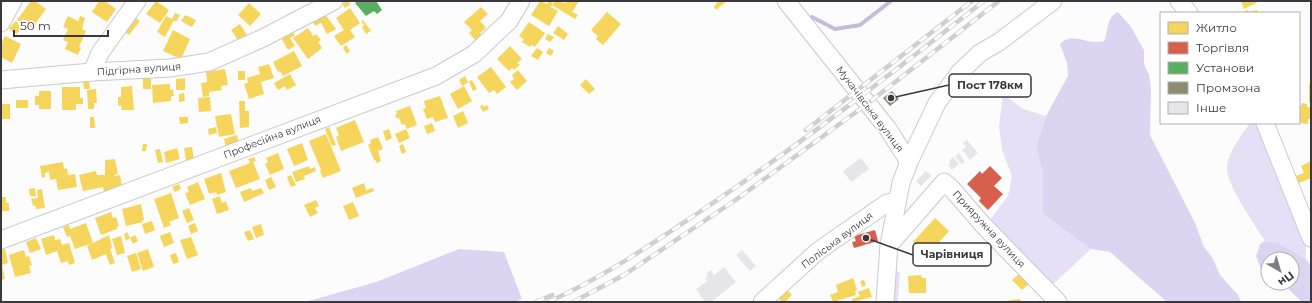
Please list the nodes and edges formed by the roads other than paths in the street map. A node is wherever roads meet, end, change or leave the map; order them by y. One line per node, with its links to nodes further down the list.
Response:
1 (13, 1): 9 (street)
2 (137, 1): 10 (street)
3 (334, 1): 10 (street, Підгірна вулиця)
4 (521, 1): 16 (street, Професійна вулиця)
5 (1054, 1): 13 (street)
6 (1180, 1): 8 (street)
7 (791, 3): 13 (street, Мукачівська вулиця)
8 (1188, 12)
9 (1, 23)
10 (92, 72): 11 (street, Підгірна вулиця)
11 (1, 80)
12 (1265, 124): 15 (street)
13 (909, 162): 14 (street, Мукачівська вулиця)
14 (897, 200): 17 (street, Мукачівська вулиця); 18 (street, Поліська вулиця)
15 (1311, 238)
16 (1, 240)
17 (889, 245): 19 (street, Мукачівська вулиця); 20 (street, Прияружна вулиця)
18 (762, 302)
19 (885, 302)
20 (1058, 302)

